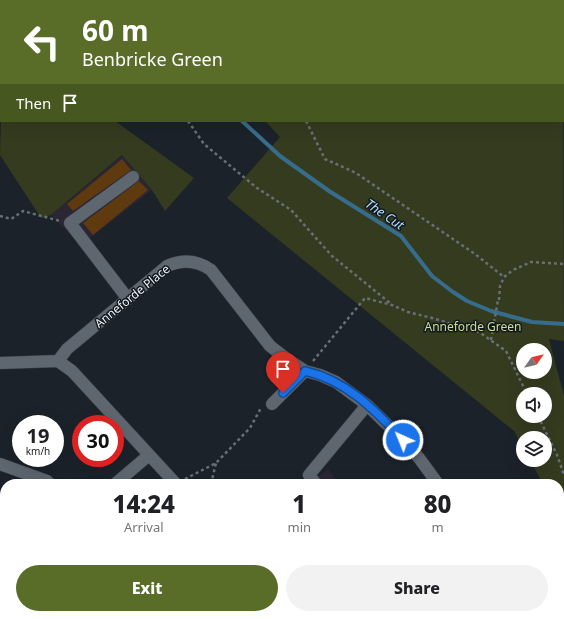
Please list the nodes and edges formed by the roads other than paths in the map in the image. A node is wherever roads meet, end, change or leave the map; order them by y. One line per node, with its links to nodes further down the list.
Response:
1 (133, 176): 2 (street)
2 (128, 299): 3 (street, Anneforde Place); 5 (street, Anneforde Place)
3 (58, 361): 4 (street); 8 (street)
4 (0, 363)
5 (305, 371): 6 (street); 7 (street, Anneforde Place)
6 (272, 404)
7 (367, 405): 13 (street); 14 (street, Anneforde Place)
8 (150, 455): 11 (street); 12 (street)
9 (0, 464): 10 (street)
10 (42, 479)
11 (121, 479)
12 (172, 479)
13 (312, 479)
14 (434, 479)

